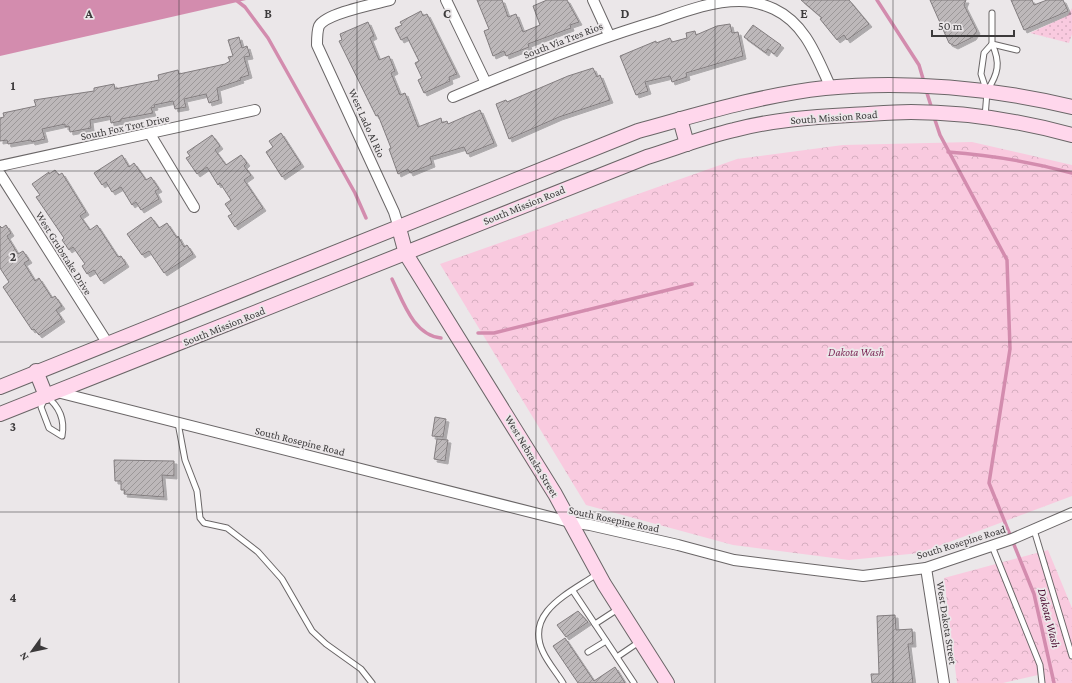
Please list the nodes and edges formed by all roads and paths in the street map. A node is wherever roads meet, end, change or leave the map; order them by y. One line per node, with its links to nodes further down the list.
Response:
1 (390, 0): 22 (street, West Lado Al Rio)
2 (446, 0): 8 (street)
3 (593, 0): 5 (street)
4 (992, 13): 6 (lane)
5 (609, 35): 8 (street, South Via Tres Rios); 9 (street, South Via Tres Rios)
6 (992, 44): 7 (lane); 10 (lane); 10 (lane)
7 (1015, 49)
8 (486, 83): 11 (street, South Via Tres Rios)
9 (831, 88): 10 (main road); 15 (main road)
10 (987, 92): 12 (main road); 14 (lane)
11 (453, 98)
12 (1072, 108)
13 (254, 110): 16 (street, South Fox Trot Drive)
14 (985, 118): 17 (main road, South Mission Road); 18 (main road, South Mission Road)
15 (680, 119): 18 (main road); 22 (main road)
16 (150, 134): 19 (street, South Fox Trot Drive); 21 (street)
17 (1072, 135)
18 (688, 144): 23 (main road, South Mission Road)
19 (0, 166)
20 (0, 174): 24 (street, West Grubstake Drive)
21 (194, 207)
22 (399, 228): 23 (main road, West Nebraska Street); 24 (main road)
23 (406, 254): 27 (main road, South Mission Road); 31 (main road, West Nebraska Street)
24 (108, 344): 25 (main road)
25 (36, 371): 26 (main road); 27 (main road)
26 (0, 387)
27 (52, 394): 27 (lane); 28 (main road, South Mission Road); 29 (street, South Rosepine Road)
28 (0, 414)
29 (178, 423): 31 (street, South Rosepine Road); 44 (lane)
30 (1072, 513): 32 (street, South Rosepine Road)
31 (570, 522): 34 (street, South Rosepine Road); 35 (main road, West Nebraska Street)
32 (1034, 530): 33 (street, South Rosepine Road); 42 (lane)
33 (992, 546): 34 (street, South Rosepine Road); 49 (lane)
34 (926, 568): 48 (street, West Dakota Street)
35 (598, 574): 36 (lane); 37 (main road, West Nebraska Street)
36 (573, 591): 38 (lane); 45 (lane)
37 (619, 609): 38 (lane); 40 (main road, West Nebraska Street)
38 (595, 624): 39 (lane)
39 (606, 641): 41 (lane); 43 (lane)
40 (640, 642): 43 (lane); 47 (main road, West Nebraska Street)
41 (588, 652)
42 (1072, 656)
43 (617, 657): 46 (lane)
44 (372, 683)
45 (563, 683)
46 (634, 683)
47 (667, 683)
48 (944, 683)
49 (1042, 683)

